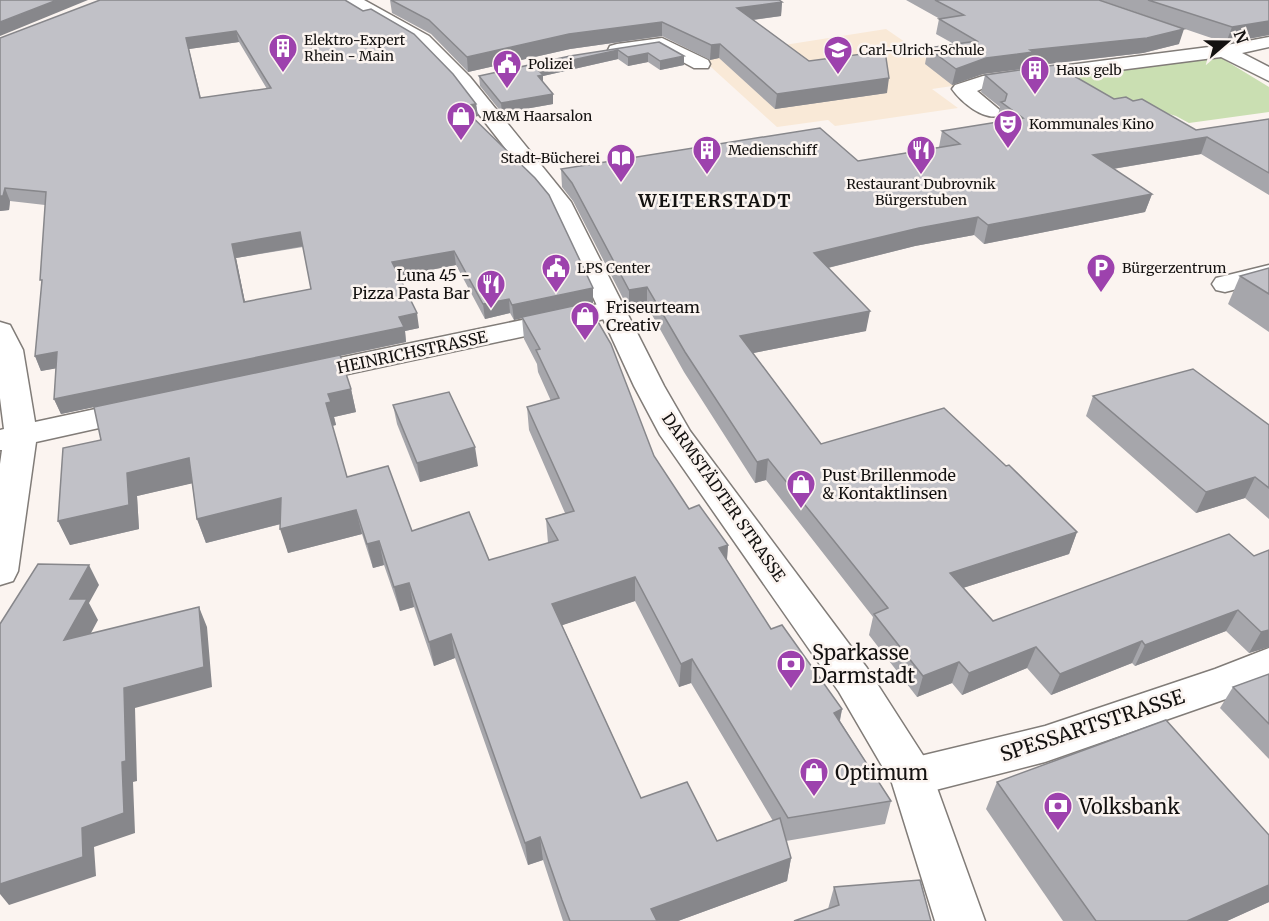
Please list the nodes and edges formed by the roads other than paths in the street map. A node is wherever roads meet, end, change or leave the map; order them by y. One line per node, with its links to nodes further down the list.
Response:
1 (352, 0): 9 (street, DARMSTÄDTER STRASSE)
2 (1187, 38): 4 (street)
3 (1269, 42): 4 (street)
4 (1225, 51): 7 (street); 10 (street)
5 (596, 53): 6 (street)
6 (700, 64)
7 (1269, 75)
8 (484, 76): 9 (street)
9 (463, 81): 13 (street, DARMSTÄDTER STRASSE)
10 (992, 112)
11 (1269, 273): 12 (street)
12 (1226, 284)
13 (613, 309): 15 (street, HEINRICHSTRASSE); 20 (street, DARMSTÄDTER STRASSE)
14 (0, 332): 17 (street)
15 (276, 381)
16 (172, 403): 17 (street)
17 (10, 438): 18 (street)
18 (0, 571)
19 (1269, 664): 20 (street, SPESSARTSTRASSE)
20 (912, 777): 21 (street, DARMSTÄDTER STRASSE)
21 (960, 921)

